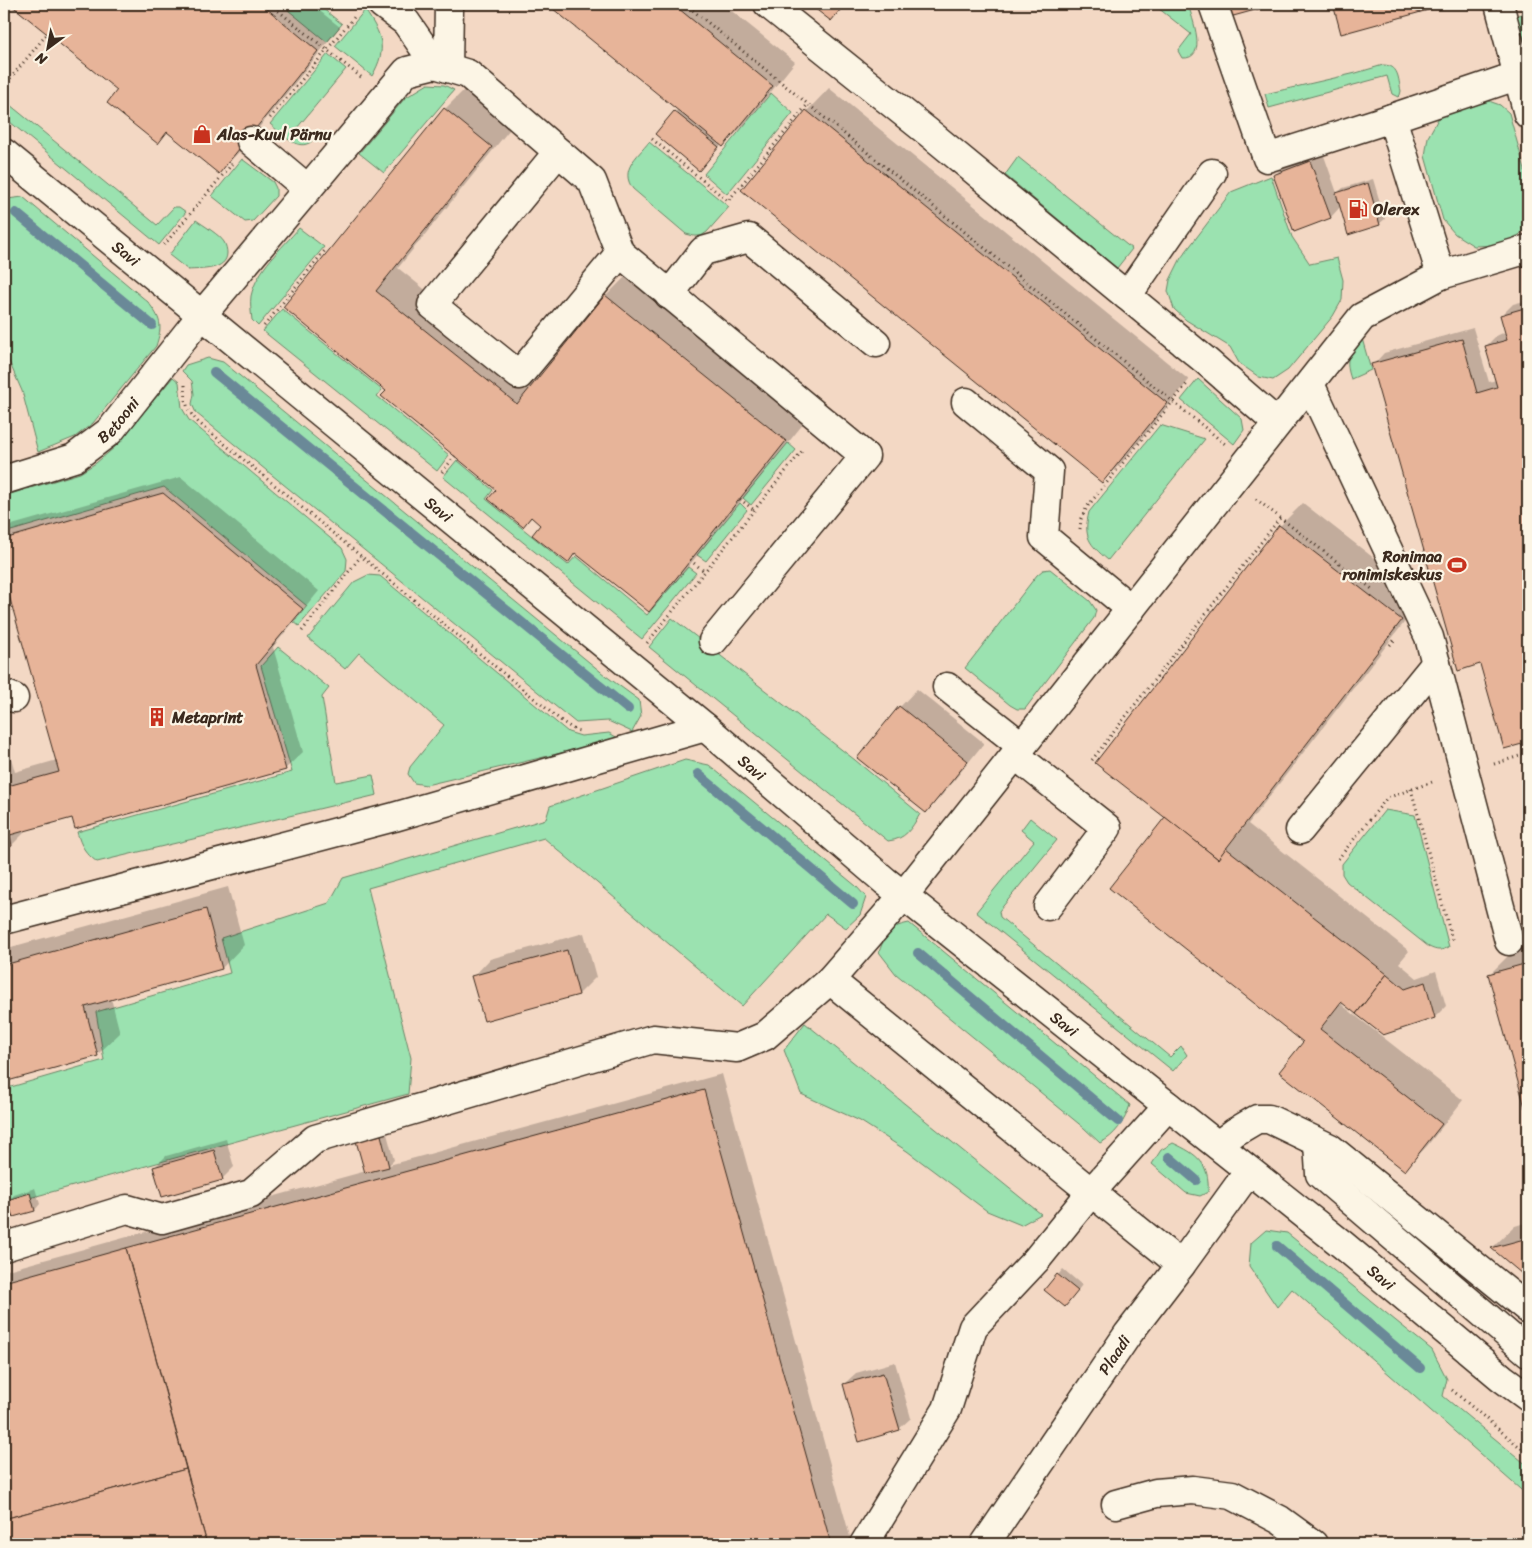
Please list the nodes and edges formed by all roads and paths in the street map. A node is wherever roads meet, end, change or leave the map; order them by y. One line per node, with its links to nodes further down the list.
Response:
1 (280, 4): 12 (path)
2 (382, 4): 9 (street)
3 (449, 4): 9 (street)
4 (685, 4): 13 (path)
5 (768, 4): 27 (street)
6 (1213, 4): 15 (street)
7 (1500, 4): 10 (street)
8 (48, 34): 11 (path)
9 (441, 66): 12 (street, Betooni); 18 (street)
10 (1524, 74): 14 (street); 15 (street)
11 (4, 86)
12 (385, 97): 21 (street, Betooni)
13 (808, 104): 16 (path); 34 (path)
14 (1528, 114)
15 (1392, 118): 25 (street)
16 (652, 139)
17 (251, 141): 21 (street)
18 (558, 152): 24 (street); 24 (street)
19 (4, 153): 28 (street, Savi)
20 (1212, 173): 27 (street)
21 (308, 189): 28 (street, Betooni)
22 (326, 249): 29 (path)
23 (1528, 249): 25 (street)
24 (620, 253): 26 (street)
25 (1441, 275): 33 (street)
26 (669, 294): 30 (street); 53 (street)
27 (1126, 296): 31 (street)
28 (201, 316): 32 (street, Betooni); 58 (street, Savi)
29 (263, 327)
30 (876, 343)
31 (1206, 361): 34 (path); 36 (street)
32 (164, 362): 41 (street, Betooni); 46 (path)
33 (1310, 384): 36 (street); 56 (street)
34 (1173, 401): 39 (path); 45 (path)
35 (966, 402): 50 (street)
36 (1277, 423): 39 (street)
37 (802, 451): 43 (path)
38 (455, 456): 40 (path)
39 (1240, 472): 44 (path); 50 (street)
40 (440, 474)
41 (4, 480)
42 (740, 499): 43 (path)
43 (754, 510): 48 (path)
44 (1280, 518): 49 (path); 62 (path)
45 (1080, 533)
46 (361, 556): 52 (path); 59 (path)
47 (690, 560): 48 (path)
48 (704, 572): 55 (path)
49 (1374, 590)
50 (1130, 609): 60 (street)
51 (1402, 630): 54 (path)
52 (302, 631)
53 (713, 642)
54 (1390, 645)
55 (642, 649)
56 (1436, 663): 63 (street); 65 (street)
57 (947, 687): 60 (street)
58 (705, 728): 67 (street, Savi); 69 (street)
59 (586, 732)
60 (1018, 751): 67 (street); 68 (street)
61 (1526, 754): 63 (path)
62 (1092, 760)
63 (1465, 772): 64 (path); 70 (street)
64 (1411, 789): 66 (path); 71 (path)
65 (1300, 830)
66 (1338, 859)
67 (904, 895): 72 (street); 73 (street, Savi)
68 (1048, 906)
69 (4, 920)
70 (1510, 941)
71 (1453, 942)
72 (830, 980): 77 (street); 78 (street)
73 (1168, 1106): 75 (street, Savi); 77 (street)
74 (1318, 1143): 75 (street); 80 (street); 81 (street)
75 (1218, 1146): 76 (street, Savi)
76 (1249, 1171): 79 (street, Plaadi); 82 (street, Savi)
77 (1092, 1191): 79 (street); 88 (street)
78 (4, 1247)
79 (1181, 1265): 89 (street, Plaadi)
80 (1528, 1309)
81 (1528, 1352)
82 (1502, 1378): 84 (street, Savi); 85 (street, Savi)
83 (1452, 1390): 86 (path)
84 (1528, 1398)
85 (1528, 1410)
86 (1528, 1454)
87 (1116, 1504): 90 (street)
88 (864, 1544)
89 (984, 1544)
90 (1313, 1544)

